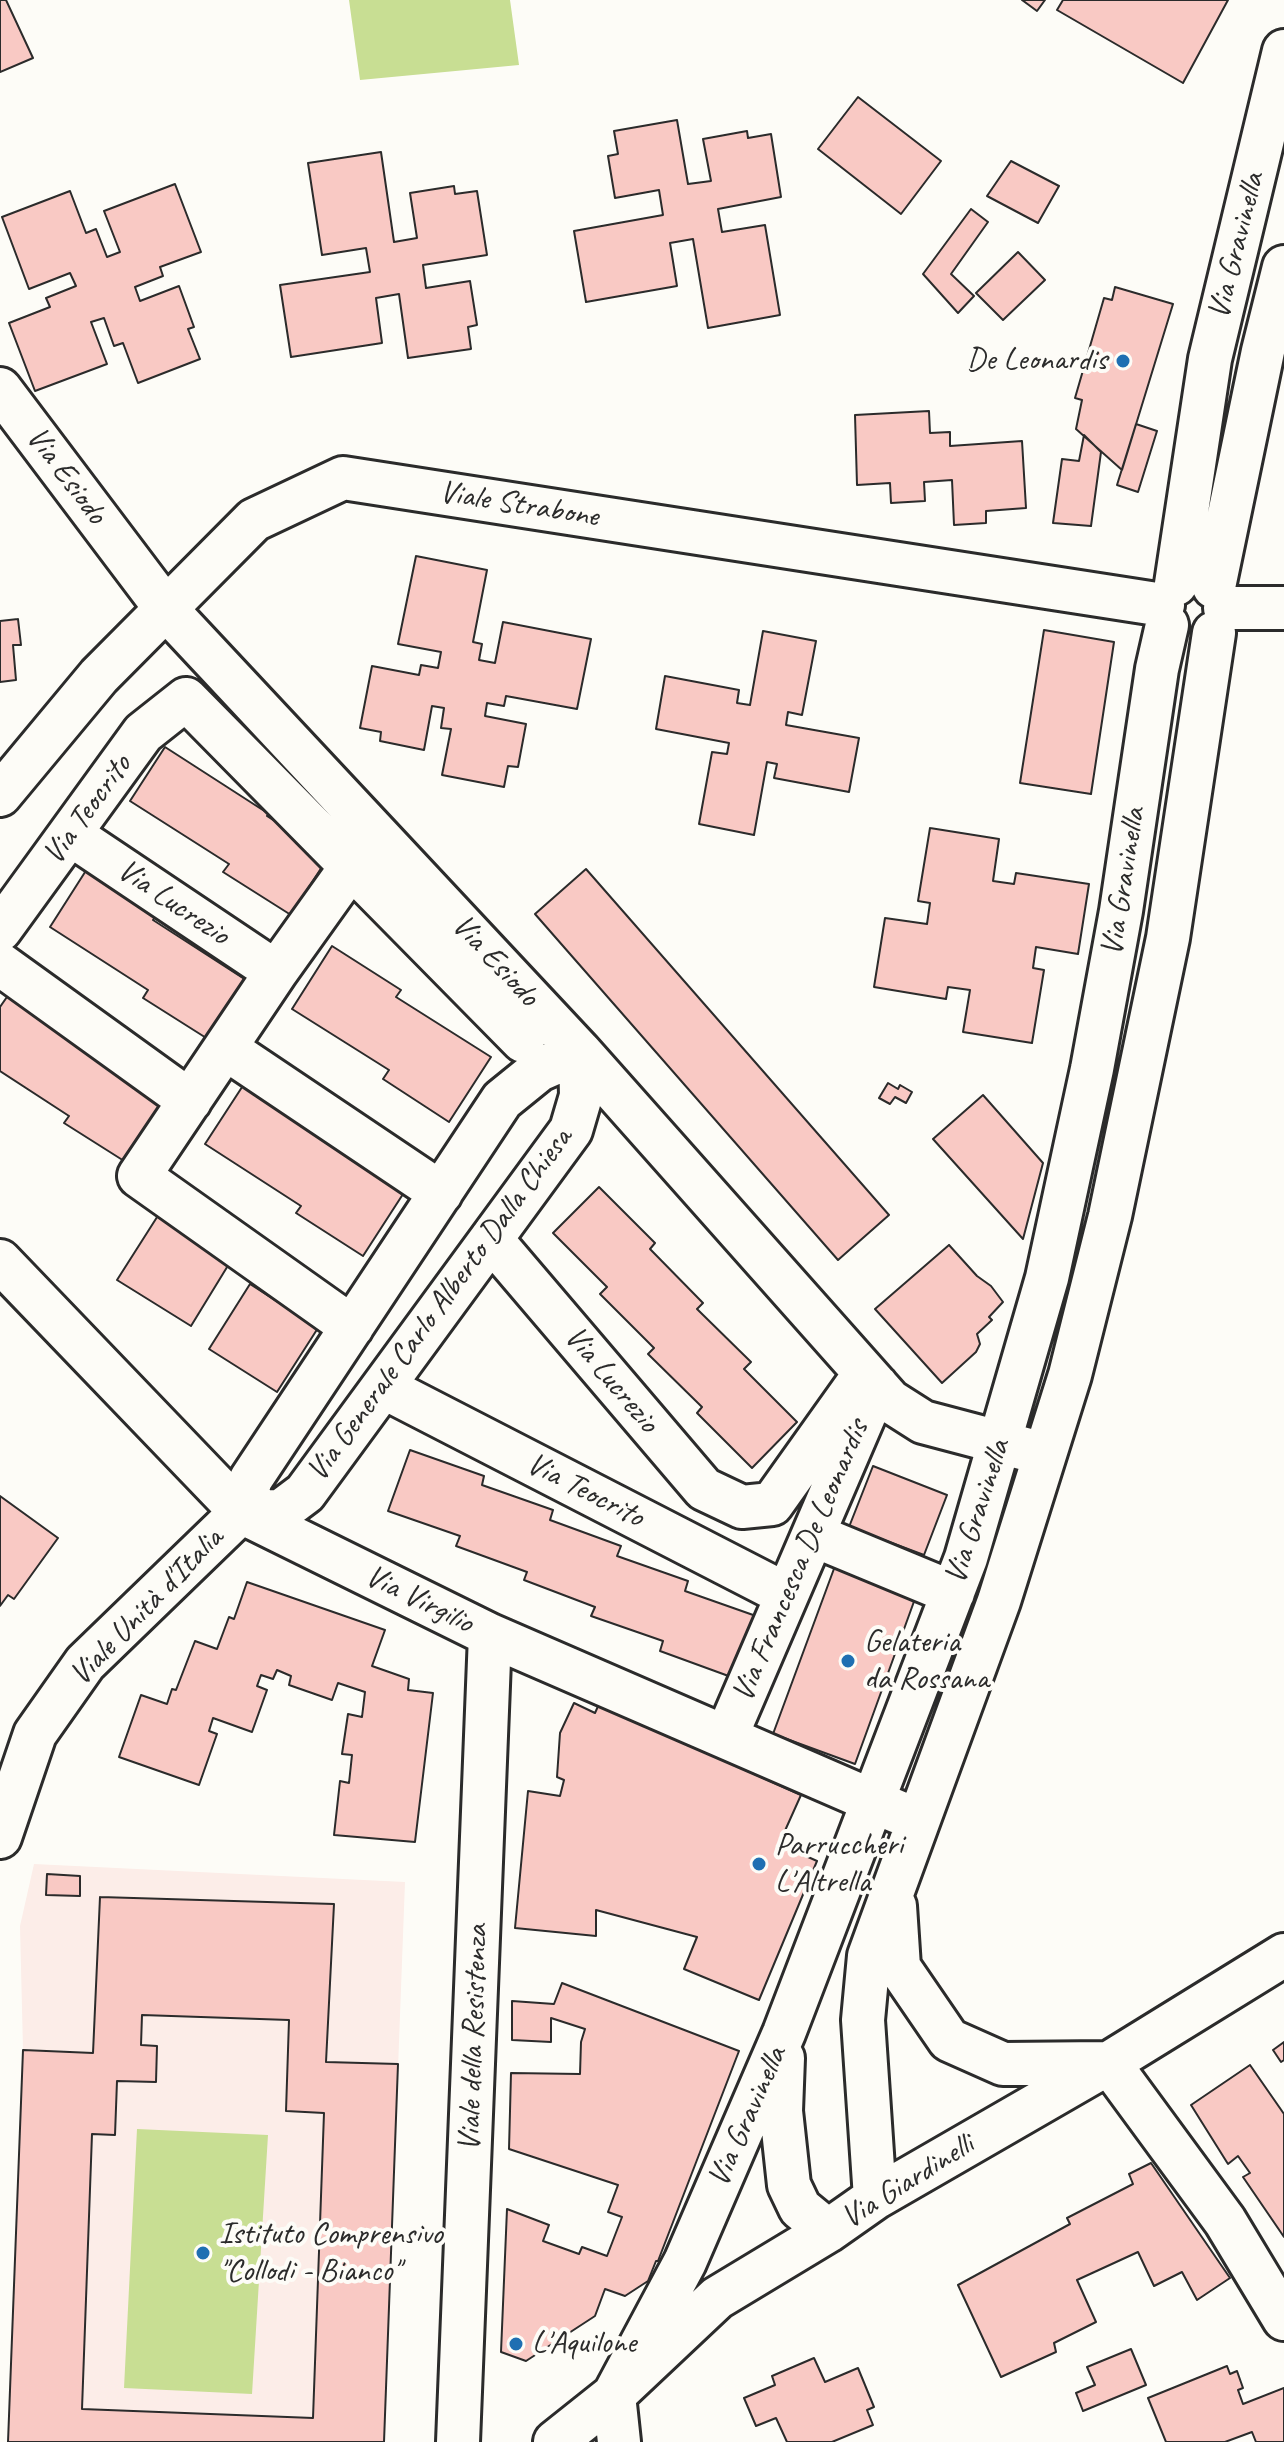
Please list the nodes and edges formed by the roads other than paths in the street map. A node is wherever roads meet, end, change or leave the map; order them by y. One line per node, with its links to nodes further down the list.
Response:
1 (1284, 51): 4 (street, Via Gravinella)
2 (1284, 267): 4 (street, Via Gravinella)
3 (0, 389): 6 (street, Via Esiodo)
4 (1193, 607): 5 (street, Viale Strabone); 6 (street, Viale Strabone); 24 (street, Via Gravinella); 25 (street, Via Gravinella)
5 (1284, 608)
6 (166, 609): 8 (street, Viale Strabone); 16 (street, Via Esiodo)
7 (186, 699): 9 (street, Via Teocrito); 10 (street, Via Esiodo)
8 (0, 795)
9 (70, 834): 11 (street, Via Teocrito); 13 (street, Via Lucrezio)
10 (351, 867): 13 (street); 14 (street, Via Esiodo)
11 (0, 930)
12 (0, 964): 17 (street)
13 (276, 972): 15 (street)
14 (523, 1041)
15 (225, 1048): 17 (street); 18 (street)
16 (580, 1052): 18 (street, Via Generale Carlo Alberto Dalla Chiesa); 19 (street, Via Generale Carlo Alberto Dalla Chiesa); 22 (street, Via Esiodo)
17 (190, 1101): 21 (street)
18 (441, 1193): 21 (street, Via Generale Carlo Alberto Dalla Chiesa)
19 (491, 1239): 23 (street, Via Generale Carlo Alberto Dalla Chiesa); 26 (street, Via Lucrezio)
20 (0, 1261): 27 (street, Via Virgilio)
21 (352, 1327): 27 (street, Via Generale Carlo Alberto Dalla Chiesa)
22 (872, 1379): 24 (street, Via Esiodo); 26 (street, Via Francesca De Leonardis); 28 (street, Via Francesca De Leonardis)
23 (383, 1387): 27 (street, Via Generale Carlo Alberto Dalla Chiesa); 29 (street, Via Teocrito)
24 (1001, 1441): 25 (street, Via Esiodo); 30 (street, Via Gravinella)
25 (1045, 1455): 35 (street, Via Gravinella)
26 (742, 1507): 29 (street)
27 (241, 1512): 32 (street, Via Virgilio); 36 (street, Viale Unità d'Italia)
28 (813, 1535): 30 (street); 31 (street, Via Francesca De Leonardis)
29 (714, 1557): 31 (street, Via Teocrito)
30 (953, 1593): 34 (street, Via Gravinella)
31 (787, 1595): 33 (street, Via Francesca De Leonardis)
32 (490, 1635): 33 (street, Via Virgilio); 45 (street, Viale della Resistenza)
33 (726, 1737): 34 (street, Via Virgilio)
34 (871, 1800): 35 (street, Via Virgilio); 39 (street, Via Gravinella)
35 (918, 1821): 37 (street, Via Gravinella)
36 (0, 1837)
37 (894, 1887): 40 (street, Via Gravinella); 41 (street, Via Gravinella)
38 (1284, 1955): 40 (street, Via Giardinelli)
39 (784, 2033): 42 (street); 44 (street, Via Gravinella)
40 (1109, 2063): 41 (street, Via Giardinelli); 43 (street)
41 (875, 2198): 42 (street, Via Giardinelli)
42 (828, 2231): 44 (street, Via Giardinelli)
43 (1284, 2319)
44 (614, 2395): 46 (street, Via Giardinelli); 47 (street)
45 (458, 2442)
46 (555, 2442)
47 (619, 2442)

